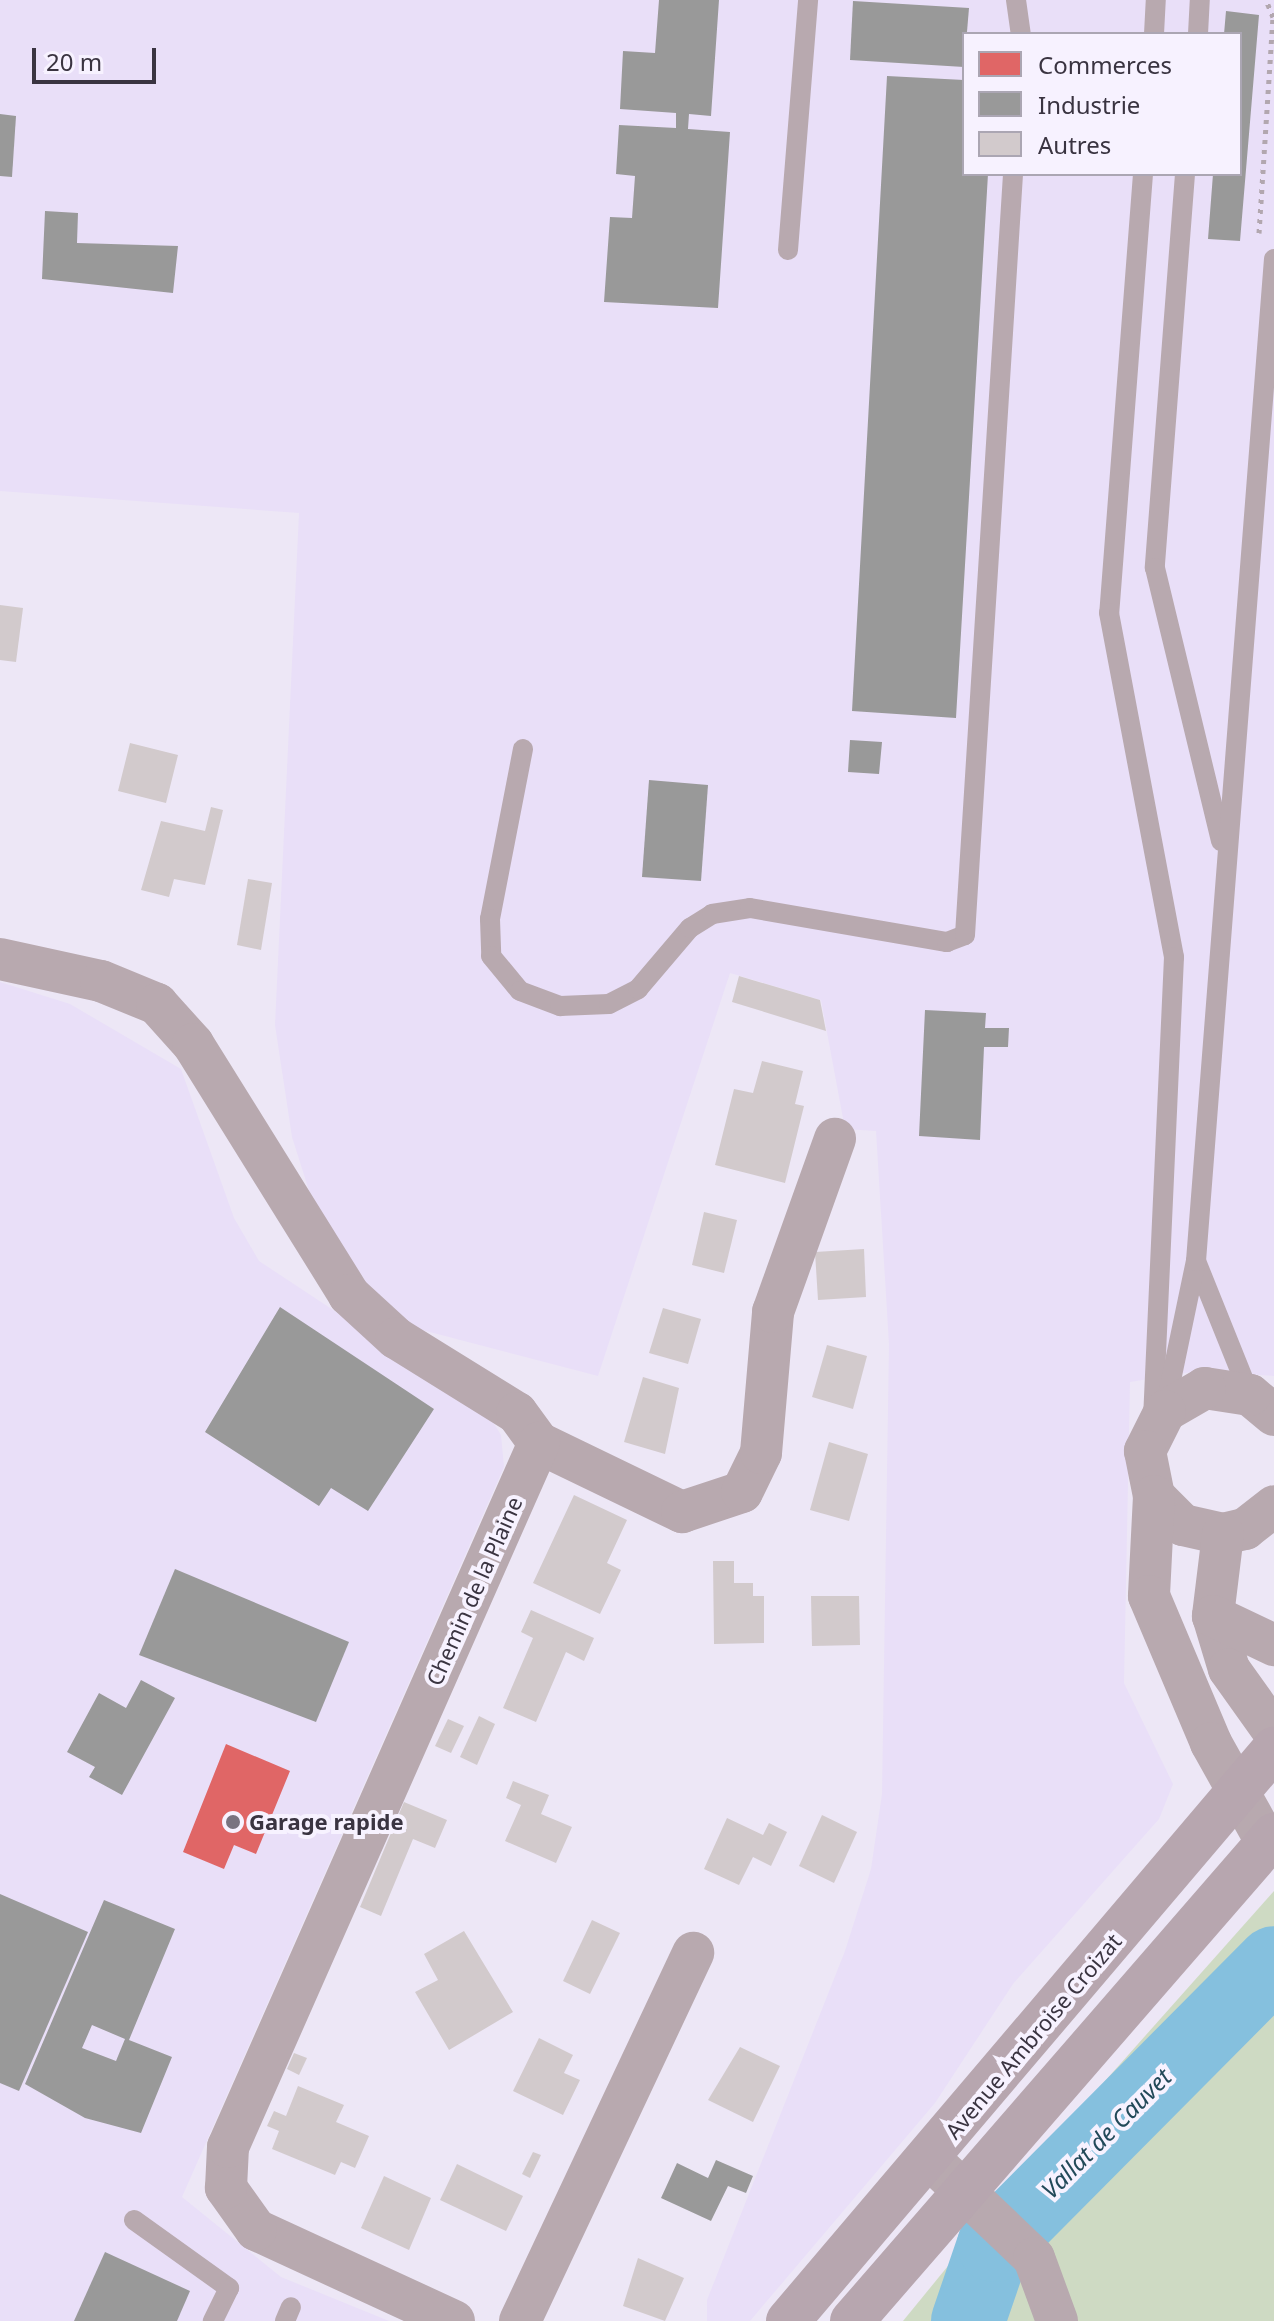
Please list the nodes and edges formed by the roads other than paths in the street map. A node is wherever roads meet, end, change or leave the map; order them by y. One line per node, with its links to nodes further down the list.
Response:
1 (808, 0): 11 (lane)
2 (1016, 0): 5 (lane)
3 (1156, 0): 6 (lane)
4 (1200, 0): 7 (lane)
5 (1021, 32)
6 (1154, 32)
7 (1198, 32)
8 (1013, 176): 14 (lane)
9 (1143, 176): 20 (lane)
10 (1185, 176): 15 (lane)
11 (788, 250)
12 (1274, 259): 13 (lane)
13 (1273, 273): 15 (lane)
14 (523, 749)
15 (1226, 861): 18 (lane)
16 (0, 959): 21 (street)
17 (835, 1139): 21 (street)
18 (1196, 1261): 19 (lane); 20 (lane)
19 (1262, 1405): 20 (street)
20 (1158, 1419): 22 (street)
21 (539, 1443): 36 (street, Chemin de la Plaine)
22 (1154, 1496): 24 (street); 29 (street)
23 (1274, 1506): 24 (street)
24 (1223, 1534): 25 (street)
25 (1213, 1616): 26 (street); 27 (street)
26 (1274, 1645)
27 (1274, 1732)
28 (1274, 1749): 29 (main road, Avenue Ambroise Croizat)
29 (1236, 1793): 30 (street); 32 (main road, Avenue Ambroise Croizat)
30 (1270, 1839): 33 (main road)
31 (693, 1953): 37 (street)
32 (931, 2160): 33 (street); 38 (main road, Avenue Ambroise Croizat)
33 (994, 2217): 39 (main road); 40 (street)
34 (134, 2220): 35 (lane)
35 (213, 2321)
36 (454, 2321)
37 (520, 2321)
38 (788, 2321)
39 (852, 2321)
40 (1057, 2321)

